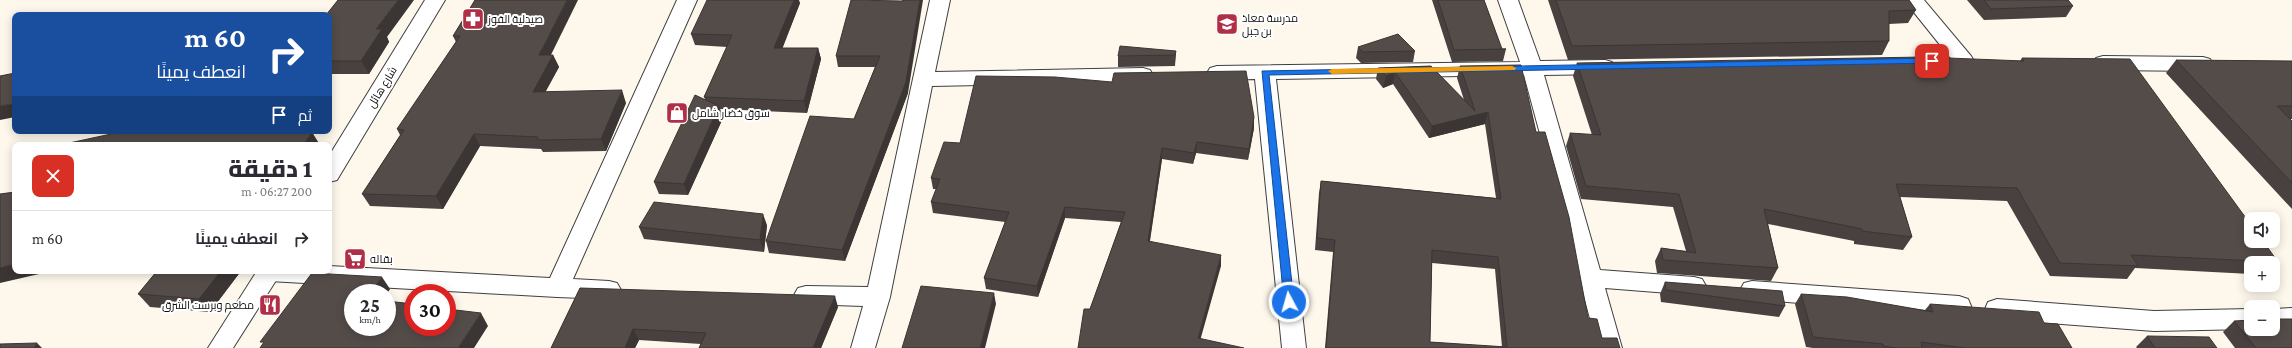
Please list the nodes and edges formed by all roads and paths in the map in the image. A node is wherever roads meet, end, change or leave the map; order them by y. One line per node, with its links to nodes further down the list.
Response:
1 (435, 0): 15 (street, شارع هائل)
2 (687, 0): 19 (street)
3 (940, 0): 14 (street)
4 (1508, 0): 10 (street)
5 (1914, 0): 6 (street)
6 (1940, 61)
7 (2081, 62): 8 (street)
8 (2222, 65)
9 (1620, 66): 10 (street)
10 (1532, 68): 11 (street); 18 (street)
11 (1265, 72): 13 (street); 28 (street)
12 (1162, 74): 14 (street)
13 (1201, 74)
14 (923, 79): 22 (street)
15 (332, 169)
16 (268, 274): 26 (street)
17 (305, 274): 19 (street)
18 (1589, 278): 24 (street); 29 (street)
19 (557, 288): 20 (street)
20 (627, 290)
21 (784, 295): 22 (street)
22 (878, 297): 27 (street)
23 (2292, 318): 25 (street)
24 (2244, 319)
25 (2280, 319)
26 (220, 348)
27 (863, 348)
28 (1294, 348)
29 (1610, 348)

